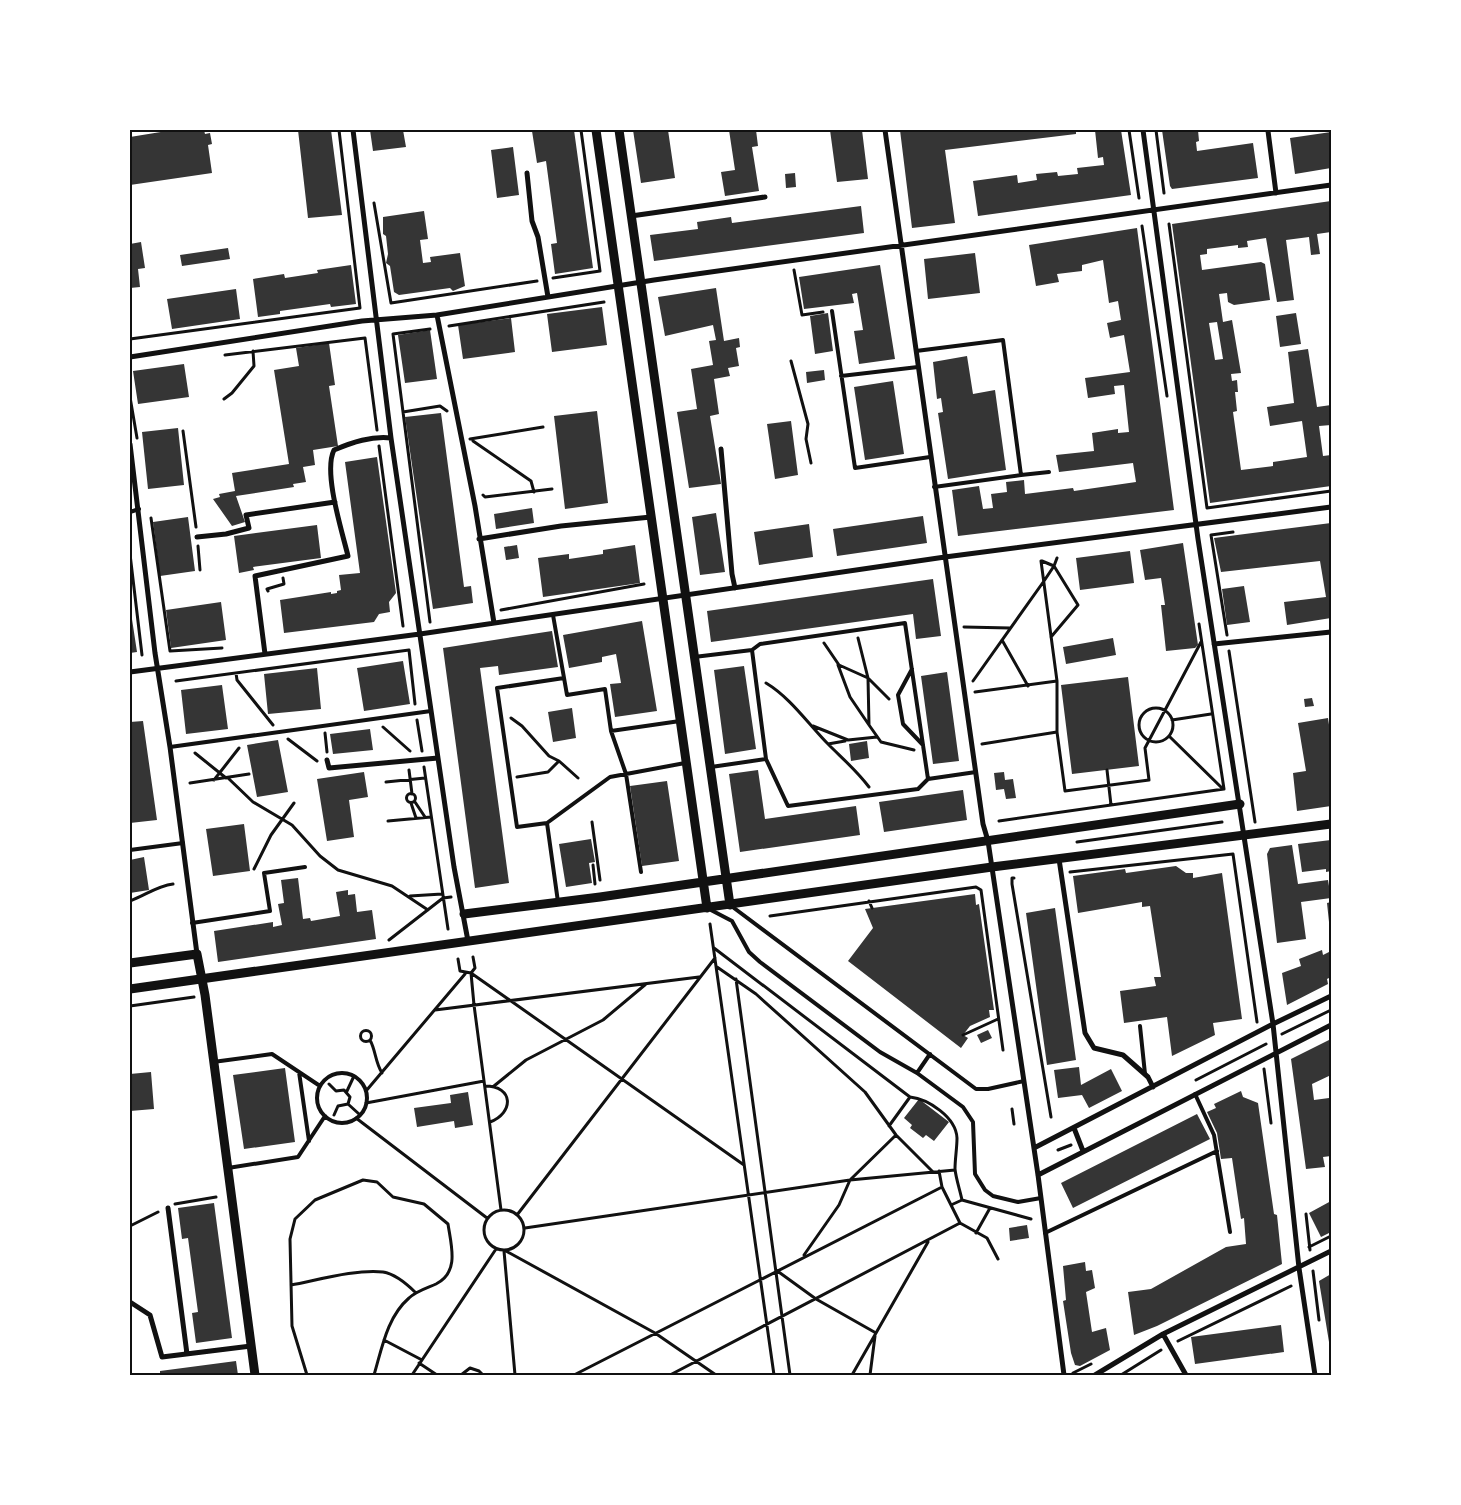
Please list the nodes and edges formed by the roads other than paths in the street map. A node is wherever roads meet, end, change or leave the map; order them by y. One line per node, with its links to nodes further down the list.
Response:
1 (353, 130): 19 (street)
2 (596, 130): 15 (street)
3 (618, 130): 12 (street)
4 (885, 130): 13 (street)
5 (1142, 130): 11 (street)
6 (1268, 131): 9 (street)
7 (527, 173): 16 (street)
8 (1331, 185): 9 (street)
9 (1276, 193): 11 (street)
10 (765, 197): 12 (street)
11 (1154, 211): 13 (street); 36 (street)
12 (631, 216): 14 (street)
13 (901, 246): 14 (street); 20 (street)
14 (640, 282): 15 (street); 41 (street)
15 (618, 286): 16 (street); 35 (street)
16 (548, 297): 18 (street)
17 (832, 311): 23 (lane)
18 (437, 315): 19 (street); 38 (street)
19 (377, 319): 21 (street); 24 (street)
20 (916, 351): 22 (street); 29 (lane)
21 (130, 357)
22 (918, 367): 23 (lane); 27 (street)
23 (841, 376): 27 (lane)
24 (391, 438): 31 (street); 46 (street)
25 (130, 444): 33 (street)
26 (721, 449): 40 (street)
27 (930, 457): 30 (street)
28 (1048, 472): 29 (lane)
29 (1021, 475): 30 (lane)
30 (934, 487): 39 (street)
31 (335, 502): 37 (street); 49 (street)
32 (1331, 507): 36 (street)
33 (139, 509): 34 (lane); 51 (street)
34 (130, 512)
35 (651, 517): 38 (street); 42 (street)
36 (1196, 523): 39 (street); 47 (street)
37 (197, 537)
38 (479, 539): 44 (street)
39 (945, 557): 40 (street); 65 (street)
40 (735, 588): 41 (street)
41 (684, 596): 42 (street); 50 (street)
42 (663, 599): 43 (street); 56 (street)
43 (553, 615): 44 (street); 54 (lane)
44 (494, 623): 46 (street)
45 (1331, 632): 47 (street)
46 (420, 634): 49 (street); 55 (street)
47 (1214, 644): 68 (street)
48 (752, 650): 50 (lane); 52 (lane); 61 (lane)
49 (265, 654): 51 (street)
50 (693, 657): 64 (street)
51 (158, 668): 53 (street); 59 (street)
52 (912, 669): 58 (lane); 58 (lane)
53 (130, 672)
54 (564, 678): 57 (lane); 69 (lane)
55 (430, 711): 59 (lane); 60 (street)
56 (680, 721): 57 (lane); 63 (street)
57 (612, 731): 66 (lane)
58 (923, 746): 67 (lane)
59 (170, 747): 73 (street)
60 (438, 758): 62 (street); 84 (street)
61 (766, 759): 64 (lane); 67 (lane)
62 (327, 760)
63 (686, 763): 66 (lane); 80 (street)
64 (709, 767): 79 (street)
65 (976, 772): 67 (lane); 72 (street)
66 (626, 774): 69 (lane); 78 (lane)
67 (928, 779)
68 (1240, 804): 71 (street); 72 (street)
69 (547, 823): 81 (lane)
70 (1331, 824): 71 (street)
71 (1245, 836): 75 (street); 92 (street)
72 (988, 841): 77 (street); 79 (street)
73 (183, 843): 74 (lane); 85 (street)
74 (130, 850)
75 (1059, 859): 77 (street); 100 (street)
76 (305, 867): 85 (lane)
77 (992, 867): 82 (street); 101 (street)
78 (641, 872)
79 (725, 878): 80 (street); 82 (street)
80 (703, 881): 81 (street); 83 (street)
81 (558, 902): 84 (street)
82 (730, 905): 83 (street); 95 (lane)
83 (707, 908): 86 (street); 99 (lane)
84 (464, 914): 86 (street)
85 (192, 923): 87 (street)
86 (468, 942): 89 (street)
87 (197, 954): 88 (street); 89 (street)
88 (130, 962)
89 (202, 980): 90 (street); 97 (street)
90 (130, 990)
91 (1331, 996): 92 (street)
92 (1273, 1024): 96 (street); 103 (street)
93 (1331, 1025): 96 (street)
94 (1140, 1026): 100 (lane)
95 (930, 1054): 99 (lane); 101 (lane)
96 (1274, 1054): 104 (street); 118 (street)
97 (213, 1062): 98 (lane); 111 (street)
98 (299, 1072): 102 (lane); 107 (lane)
99 (917, 1073): 113 (lane)
100 (1145, 1074): 103 (street)
101 (1024, 1081): 108 (street)
102 (320, 1086): 105 (lane); 105 (lane)
103 (1153, 1087): 106 (street)
104 (1196, 1094): 109 (lane); 110 (street)
105 (325, 1116): 107 (lane)
106 (1074, 1128): 108 (street); 110 (street)
107 (309, 1141): 111 (lane)
108 (1034, 1148): 112 (street)
109 (1217, 1150): 115 (lane); 116 (lane)
110 (1083, 1151): 112 (street)
111 (228, 1168): 121 (street)
112 (1038, 1175): 113 (street)
113 (1041, 1198): 116 (street)
114 (168, 1208): 122 (street)
115 (1230, 1232)
116 (1045, 1233): 124 (street)
117 (1331, 1251): 118 (street)
118 (1299, 1268): 120 (street); 127 (street)
119 (130, 1302): 122 (street)
120 (1163, 1334): 125 (street); 126 (street)
121 (251, 1346): 122 (street); 123 (street)
122 (187, 1354)
123 (255, 1375)
124 (1064, 1375)
125 (1095, 1375)
126 (1186, 1375)
127 (1315, 1375)

